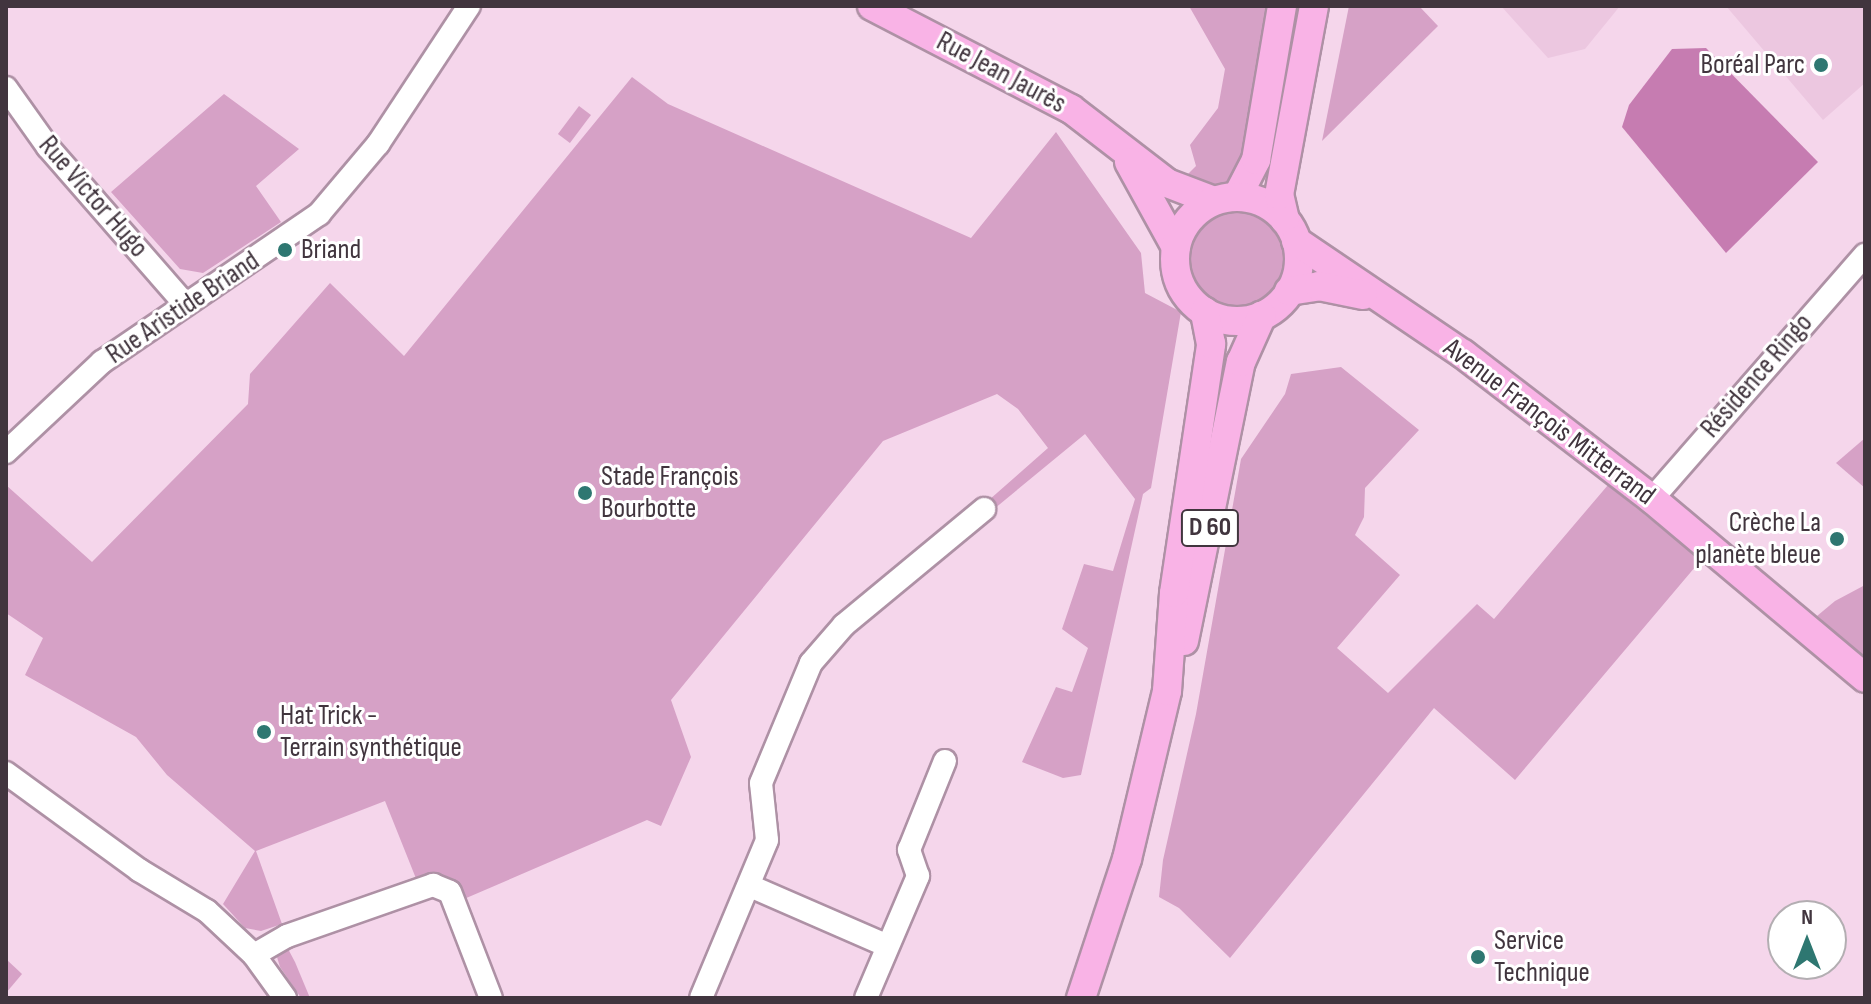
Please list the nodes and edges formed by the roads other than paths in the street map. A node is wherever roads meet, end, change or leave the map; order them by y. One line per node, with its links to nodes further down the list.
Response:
1 (469, 6): 13 (street, Rue Aristide Briand)
2 (872, 6): 6 (main road, Rue Jean Jaurès)
3 (1282, 6): 7 (main road)
4 (1314, 6): 8 (main road)
5 (6, 88): 13 (street, Rue Victor Hugo)
6 (1122, 151): 7 (main road, Rue Jean Jaurès); 9 (main road)
7 (1226, 199): 8 (main road); 9 (main road)
8 (1291, 231): 11 (main road); 12 (main road, Avenue François Mitterrand)
9 (1176, 247): 14 (main road)
10 (1865, 255): 17 (street, Résidence Ringo)
11 (1289, 291): 12 (main road); 15 (main road)
12 (1375, 297): 17 (main road, Avenue François Mitterrand)
13 (184, 303): 16 (street, Rue Aristide Briand)
14 (1205, 312): 15 (main road); 20 (main road, D 60)
15 (1262, 315): 20 (main road, D 60)
16 (6, 452)
17 (1652, 499): 19 (main road, Avenue François Mitterrand)
18 (984, 509): 23 (street)
19 (1865, 678)
20 (1167, 691): 30 (main road, D 60)
21 (945, 761): 24 (street)
22 (6, 773): 25 (street)
23 (750, 886): 24 (street); 28 (street)
24 (888, 946): 29 (street)
25 (254, 955): 26 (street); 27 (street)
26 (285, 998)
27 (491, 998)
28 (701, 998)
29 (866, 998)
30 (1081, 998)

